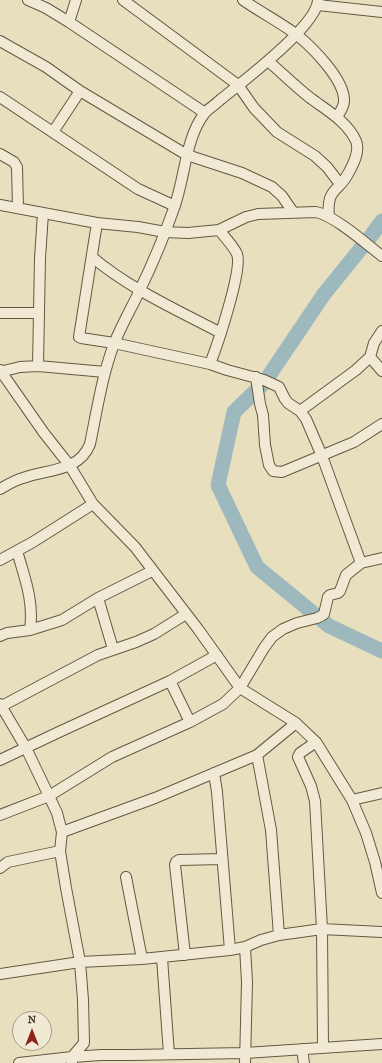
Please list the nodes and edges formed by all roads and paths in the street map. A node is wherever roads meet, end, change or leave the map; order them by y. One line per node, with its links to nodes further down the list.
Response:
1 (28, 0): 7 (street)
2 (76, 0): 7 (street)
3 (123, 0): 11 (street)
4 (243, 0): 8 (street)
5 (318, 2): 6 (street); 8 (street)
6 (382, 12)
7 (69, 22): 14 (street)
8 (296, 35): 10 (street); 15 (street)
9 (0, 41): 12 (street)
10 (268, 61): 11 (street); 15 (street)
11 (238, 85): 14 (street); 19 (street)
12 (80, 91): 16 (street); 18 (street)
13 (0, 97): 16 (street)
14 (205, 113): 18 (street)
15 (337, 117): 19 (street)
16 (53, 132): 21 (street)
17 (0, 154): 22 (street)
18 (187, 155): 21 (street); 23 (street)
19 (340, 184): 25 (street)
20 (0, 205): 22 (street)
21 (175, 206): 28 (street)
22 (18, 208): 24 (street)
23 (293, 212): 25 (street); 27 (street)
24 (43, 213): 26 (street); 33 (street)
25 (329, 217): 29 (street)
26 (97, 223): 28 (street); 30 (street)
27 (219, 230): 28 (street); 35 (street)
28 (165, 232): 31 (street)
29 (382, 256)
30 (92, 257): 31 (street); 36 (street)
31 (140, 290): 35 (street); 36 (street)
32 (0, 313): 33 (street)
33 (39, 313): 39 (street)
34 (382, 331): 37 (street)
35 (221, 333): 38 (street)
36 (114, 343): 38 (street); 42 (street)
37 (370, 357): 41 (street); 44 (street)
38 (210, 364): 43 (street)
39 (38, 366): 40 (street); 42 (street)
40 (0, 371): 47 (street)
41 (382, 371)
42 (105, 372): 47 (street)
43 (256, 377): 44 (street); 46 (street)
44 (300, 411): 46 (street)
45 (382, 424): 46 (street)
46 (322, 456): 53 (street)
47 (70, 466): 48 (street); 49 (street)
48 (0, 489)
49 (93, 504): 50 (street); 54 (street)
50 (17, 551): 52 (street); 57 (street)
51 (382, 558): 53 (street)
52 (0, 560)
53 (360, 563): 62 (street)
54 (152, 571): 55 (street); 56 (street)
55 (98, 598): 57 (street); 59 (street)
56 (186, 614): 59 (street); 60 (street)
57 (30, 630): 58 (street)
58 (0, 636)
59 (113, 649): 63 (street)
60 (217, 655): 61 (street); 62 (street)
61 (170, 681): 64 (street); 67 (street)
62 (240, 688): 64 (street); 65 (street)
63 (0, 706): 67 (street)
64 (190, 722): 72 (street)
65 (296, 723): 66 (street); 68 (street)
66 (316, 742): 73 (street); 81 (street)
67 (26, 748): 69 (street); 72 (street)
68 (257, 756): 70 (street); 83 (street)
69 (0, 760)
70 (214, 773): 75 (street); 77 (street)
71 (382, 793): 73 (street)
72 (49, 796): 74 (street); 75 (street)
73 (352, 800): 80 (street)
74 (0, 815)
75 (62, 832): 76 (street)
76 (60, 850): 78 (street); 89 (street)
77 (222, 859): 85 (street); 86 (street)
78 (0, 868)
79 (126, 877): 88 (street)
80 (382, 893)
81 (322, 929): 82 (street); 83 (street); 93 (street)
82 (382, 932)
83 (279, 935): 84 (street)
84 (245, 947): 85 (street); 95 (street)
85 (230, 950): 86 (street)
86 (185, 955): 87 (street)
87 (162, 958): 88 (street); 96 (street)
88 (142, 959): 89 (street)
89 (80, 962): 90 (street); 91 (street)
90 (0, 974)
91 (84, 1043): 97 (street); 99 (street)
92 (382, 1044): 93 (street)
93 (323, 1047): 94 (street)
94 (302, 1049): 95 (street); 102 (street)
95 (245, 1052): 96 (street); 101 (street)
96 (169, 1054): 98 (street)
97 (101, 1055): 98 (street); 99 (street)
98 (132, 1059)
99 (72, 1060): 100 (street)
100 (19, 1063)
101 (245, 1063)
102 (304, 1063)

